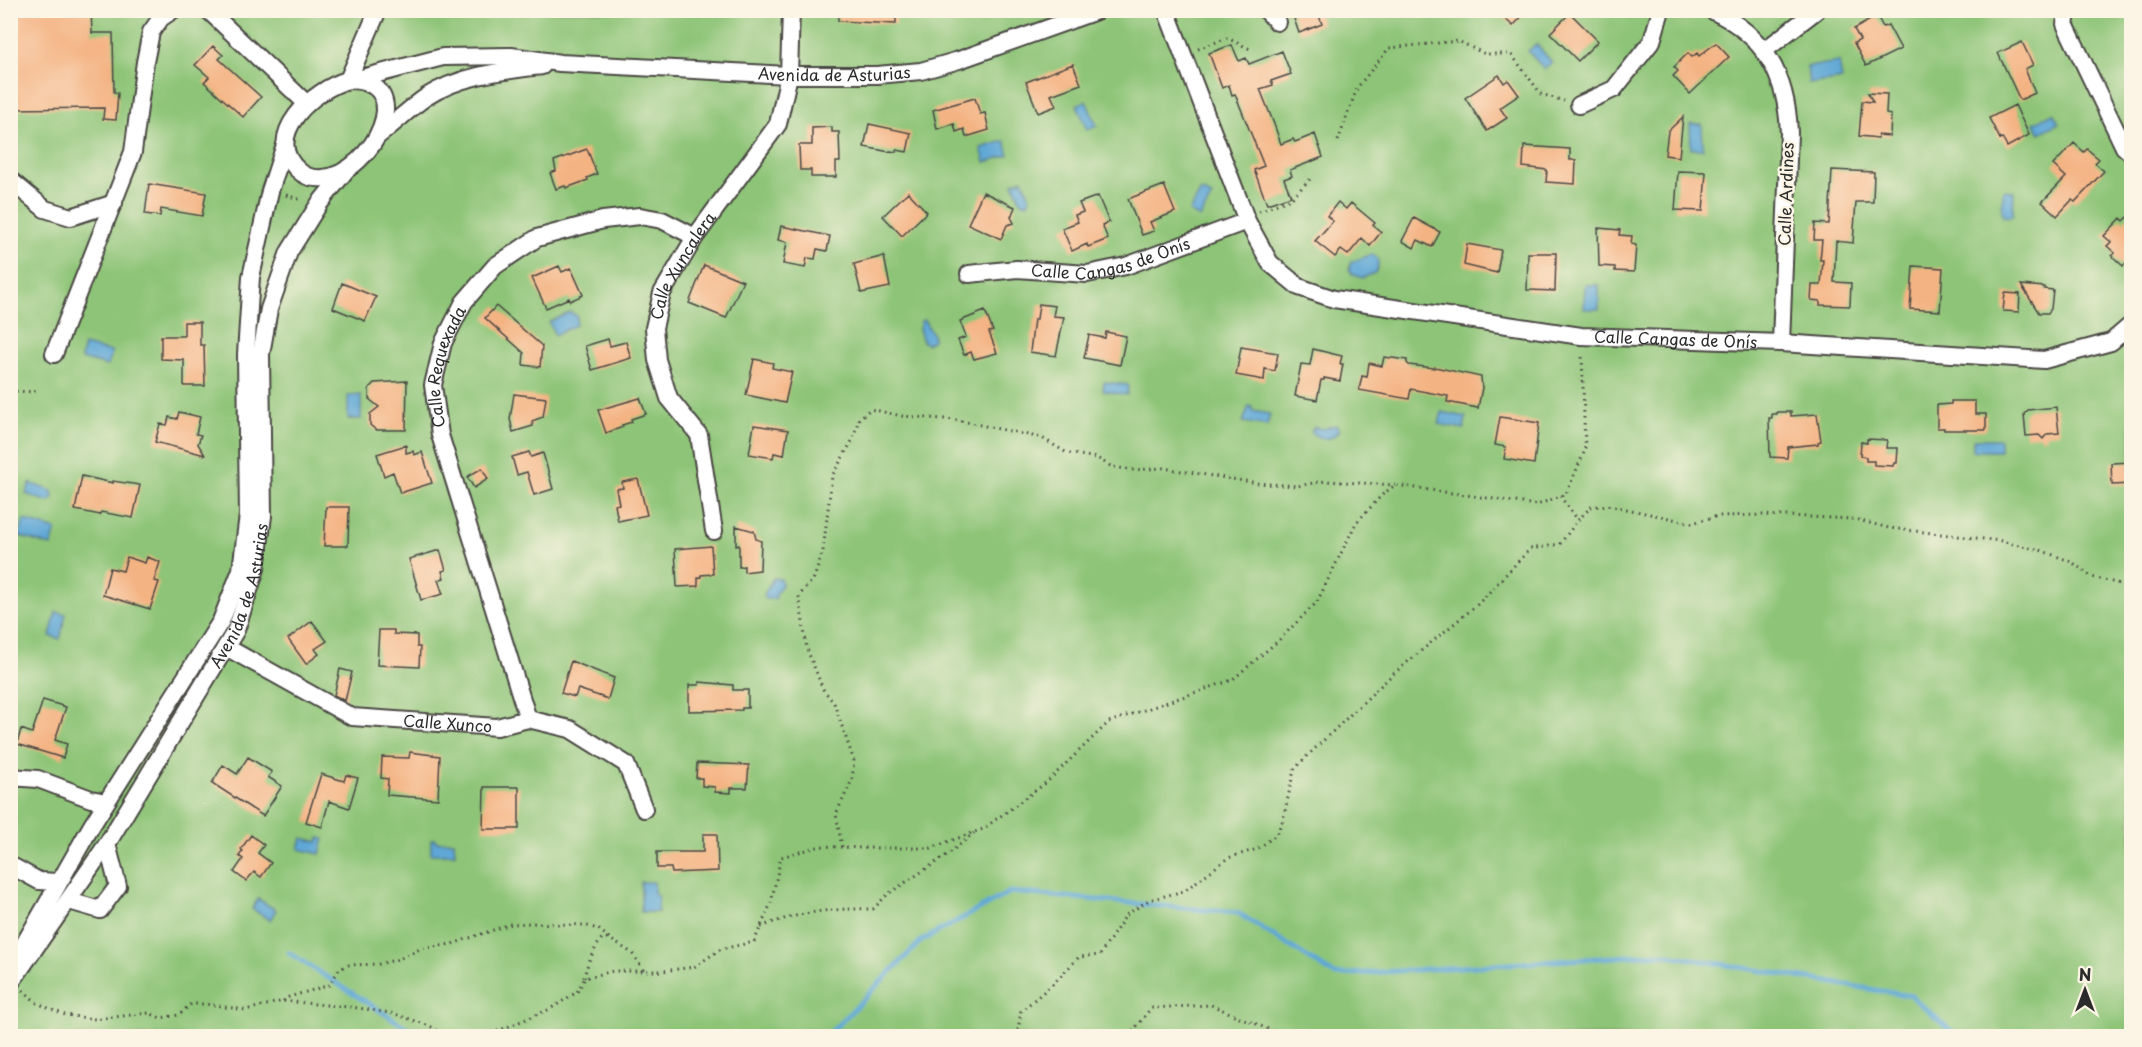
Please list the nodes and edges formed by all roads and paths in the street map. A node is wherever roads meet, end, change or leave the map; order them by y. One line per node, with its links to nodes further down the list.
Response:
1 (173, 10): 27 (street)
2 (208, 10): 17 (street)
3 (378, 10): 16 (street)
4 (791, 10): 15 (street, Calle Xuncalera)
5 (1099, 10): 15 (street, Avenida de Asturias)
6 (1166, 10): 13 (street, Calle Cangas de Onís)
7 (1661, 10): 18 (street)
8 (1711, 10): 12 (street, Calle Ardines)
9 (1817, 10): 12 (street)
10 (2068, 10): 22 (street)
11 (1250, 49): 13 (path)
12 (1765, 50): 34 (street, Calle Ardines)
13 (1183, 55): 29 (street, Calle Cangas de Onís)
14 (560, 63): 15 (street, Avenida de Asturias); 16 (street, Avenida de Asturias); 19 (street, Avenida de Asturias)
15 (789, 75): 30 (street, Calle Xuncalera)
16 (351, 80): 17 (street); 19 (street)
17 (307, 104): 21 (street)
18 (1579, 105): 20 (path)
19 (379, 135): 23 (street)
20 (1338, 141)
21 (285, 145): 23 (street); 26 (street, Avenida de Asturias)
22 (2132, 154)
23 (347, 169): 28 (street, Avenida de Asturias)
24 (1310, 179): 29 (path)
25 (10, 180): 27 (street)
26 (270, 191): 28 (path); 46 (street, Avenida de Asturias)
27 (114, 203): 35 (street)
28 (319, 204): 43 (street, Avenida de Asturias)
29 (1247, 218): 31 (street, Calle Cangas de Onís); 33 (street, Calle Cangas de Onís)
30 (695, 237): 41 (street, Calle Xuncalera); 44 (street, Calle Requexada)
31 (969, 274)
32 (2132, 324): 34 (street, Calle Cangas de Onís)
33 (1581, 336): 34 (street, Calle Cangas de Onís); 39 (path)
34 (1781, 343)
35 (54, 354)
36 (10, 391): 37 (path)
37 (40, 392)
38 (1395, 485): 39 (path); 48 (path); 50 (path)
39 (1560, 496): 40 (path)
40 (1578, 520): 42 (path); 62 (path)
41 (714, 531)
42 (2132, 587)
43 (226, 647): 44 (street, Calle Xunco); 49 (street, Avenida de Asturias)
44 (528, 719): 47 (street, Calle Xunco)
45 (10, 777): 46 (street)
46 (106, 802): 52 (street, Avenida de Asturias)
47 (644, 809)
48 (976, 831): 50 (path); 54 (path)
49 (107, 844): 53 (street, Avenida de Asturias); 53 (street)
50 (842, 847): 54 (path)
51 (10, 865): 52 (street)
52 (61, 876): 53 (street); 57 (street, Avenida de Asturias)
53 (69, 901): 57 (street, Avenida de Asturias)
54 (761, 927): 56 (path)
55 (609, 938): 56 (path); 58 (path); 59 (path)
56 (645, 972): 58 (path)
57 (11, 978): 59 (path)
58 (584, 980): 61 (path)
59 (283, 1001): 60 (path)
60 (446, 1036)
61 (486, 1036)
62 (1017, 1036)
63 (1130, 1036): 64 (path)
64 (1317, 1036)

